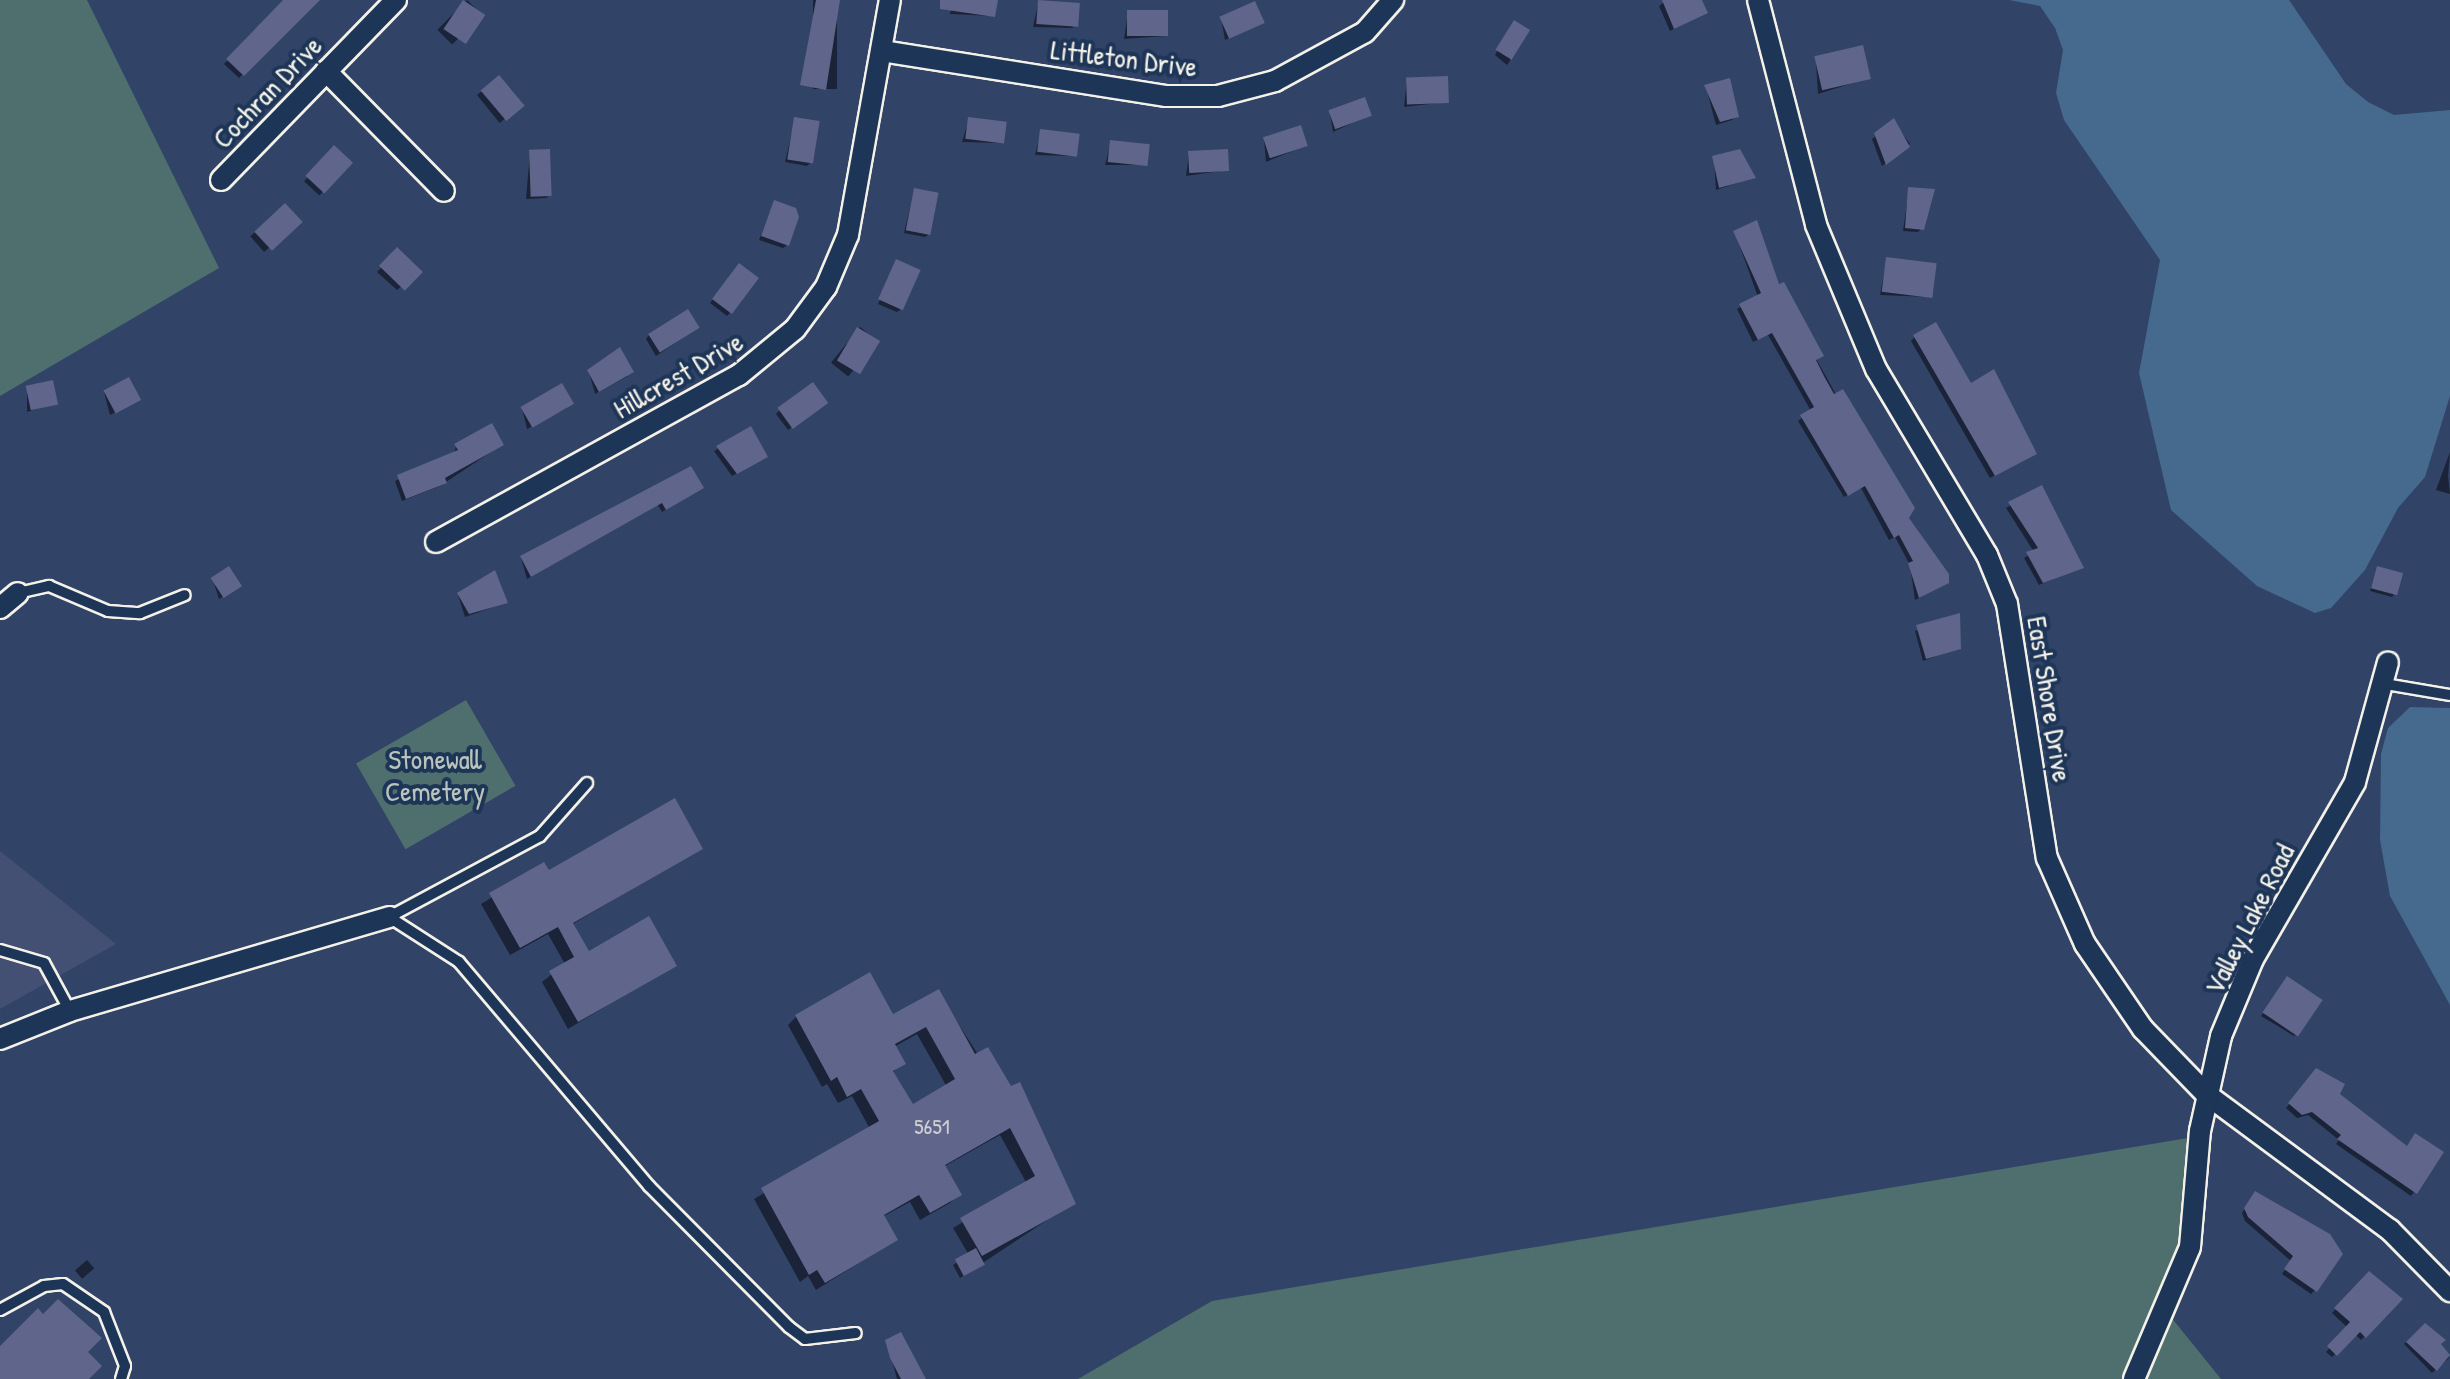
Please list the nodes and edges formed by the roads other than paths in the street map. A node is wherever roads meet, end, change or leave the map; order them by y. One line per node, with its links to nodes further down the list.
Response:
1 (396, 0): 6 (street, Cochran Drive)
2 (890, 0): 5 (street, Hillcrest Drive)
3 (1393, 0): 5 (street, Littleton Drive)
4 (1758, 0): 20 (street, East Shore Drive)
5 (882, 51): 9 (street, Hillcrest Drive)
6 (326, 71): 7 (street, Cochran Drive); 8 (street)
7 (220, 180)
8 (444, 191)
9 (436, 542)
10 (18, 594): 11 (lane); 12 (street)
11 (184, 595)
12 (0, 608)
13 (2386, 673): 14 (lane); 20 (street, Valley Lake Road)
14 (2450, 695)
15 (587, 783): 16 (lane)
16 (389, 917): 18 (street); 23 (lane)
17 (0, 950): 18 (lane)
18 (70, 1011): 19 (street)
19 (0, 1039)
20 (2206, 1094): 21 (street, East Shore Drive); 25 (street, Valley Lake Road)
21 (2450, 1291)
22 (0, 1310): 24 (lane)
23 (856, 1333)
24 (121, 1379)
25 (2134, 1379)

